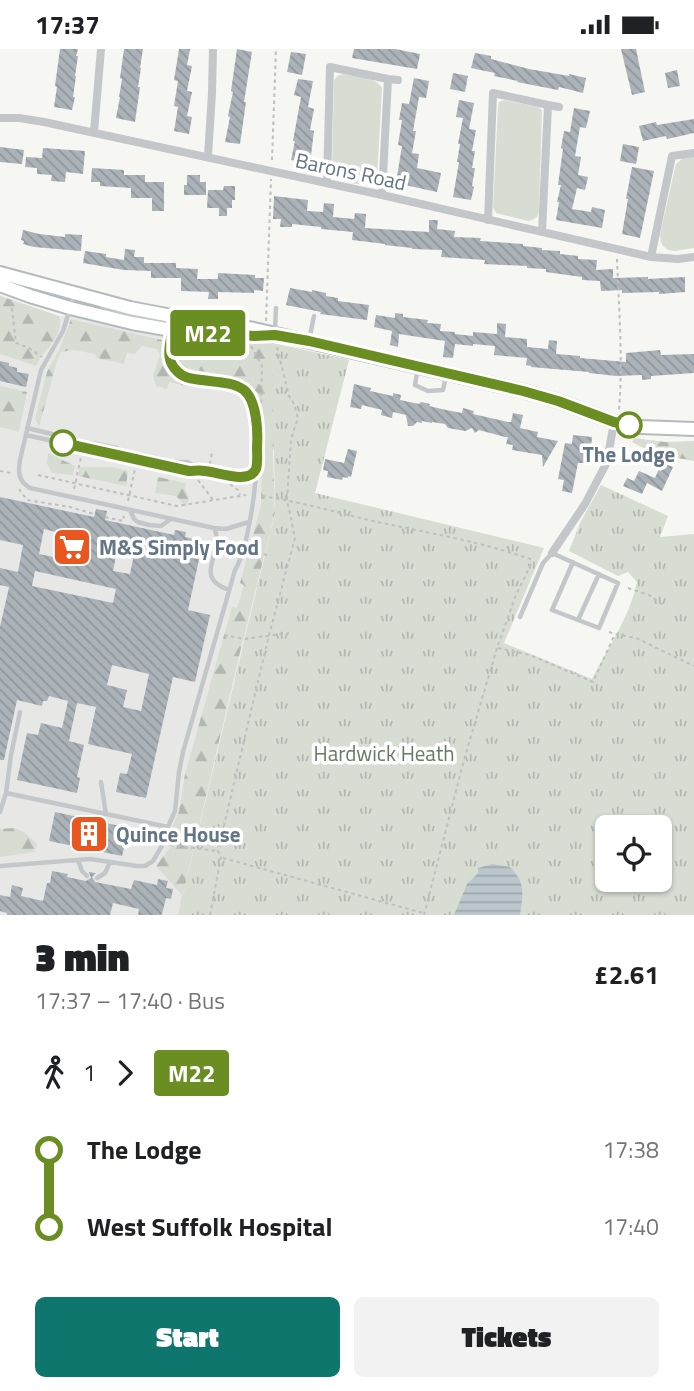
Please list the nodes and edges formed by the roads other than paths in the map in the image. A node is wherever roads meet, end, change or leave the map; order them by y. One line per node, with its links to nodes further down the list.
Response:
1 (101, 49): 10 (street)
2 (213, 49): 12 (street)
3 (388, 79): 4 (street); 13 (street); 14 (street)
4 (398, 80)
5 (483, 91): 6 (street)
6 (493, 93): 7 (street); 15 (street)
7 (548, 105): 8 (street); 16 (street)
8 (559, 107)
9 (0, 118): 10 (street, Barons Road)
10 (94, 132): 12 (street, Barons Road)
11 (694, 153): 17 (street)
12 (208, 156): 13 (street, Barons Road)
13 (327, 183): 14 (street, Barons Road)
14 (382, 195): 15 (street, Barons Road)
15 (488, 221): 16 (street, Barons Road)
16 (541, 232): 17 (street, Barons Road)
17 (651, 257): 18 (street, Barons Road)
18 (694, 257)
19 (0, 273): 21 (street)
20 (0, 285): 23 (street)
21 (84, 297): 23 (lane); 25 (lane); 26 (street)
22 (276, 308): 26 (lane)
23 (68, 313): 25 (street); 32 (lane)
24 (314, 316): 27 (lane)
25 (172, 335): 26 (street); 37 (lane)
26 (273, 335): 27 (street)
27 (309, 341): 28 (street)
28 (418, 366): 29 (street); 29 (lane)
29 (447, 373): 30 (street)
30 (616, 419): 31 (street); 43 (street)
31 (694, 429)
32 (27, 431): 33 (lane); 38 (lane); 39 (lane)
33 (68, 438)
34 (92, 443): 35 (lane)
35 (117, 447)
36 (140, 454): 38 (lane)
37 (256, 468): 38 (lane); 41 (lane)
38 (204, 470)
39 (130, 510): 40 (lane); 40 (lane)
40 (172, 519): 42 (lane)
41 (249, 522): 42 (lane); 46 (lane)
42 (214, 528): 46 (lane)
43 (552, 553): 44 (lane); 47 (lane)
44 (573, 562): 45 (lane); 48 (lane)
45 (598, 574): 48 (lane); 48 (lane)
46 (229, 590): 54 (lane)
47 (520, 617)
48 (578, 620)
49 (20, 712): 51 (lane)
50 (101, 782): 53 (lane)
51 (6, 793): 52 (lane); 53 (lane)
52 (0, 812)
53 (106, 814): 54 (lane)
54 (168, 827): 56 (lane)
55 (78, 860): 56 (lane); 57 (lane); 58 (lane)
56 (110, 862): 59 (lane)
57 (0, 866)
58 (87, 876)
59 (97, 878)

